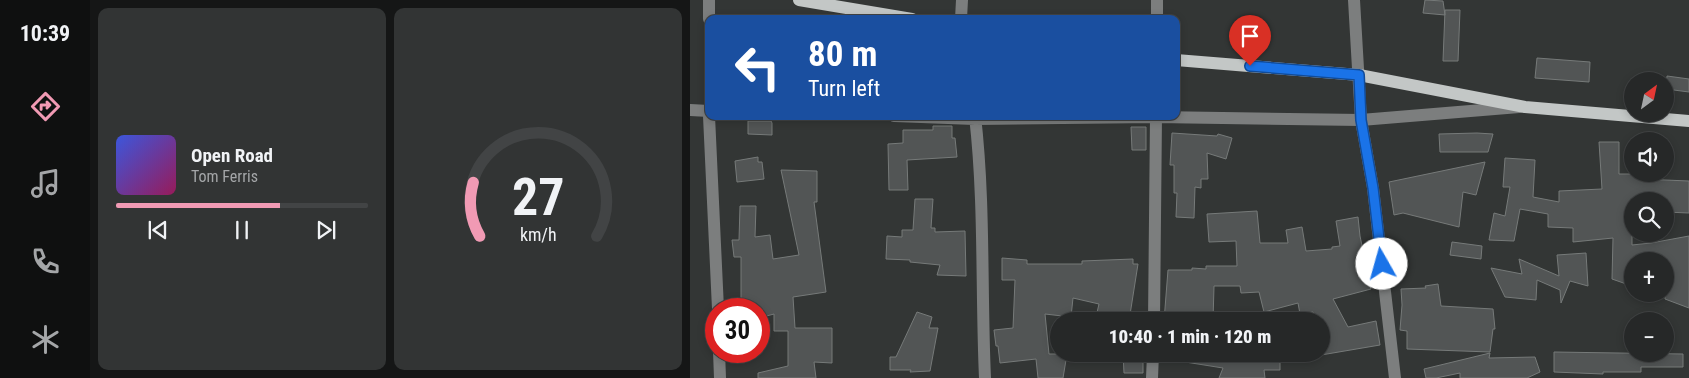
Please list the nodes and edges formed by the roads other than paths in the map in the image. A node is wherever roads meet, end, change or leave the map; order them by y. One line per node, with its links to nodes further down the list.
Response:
1 (709, 0): 6 (street)
2 (799, 0): 7 (main road)
3 (962, 0): 8 (street)
4 (1157, 0): 9 (street)
5 (1354, 0): 11 (street)
6 (709, 15)
7 (888, 15)
8 (961, 15)
9 (1157, 15)
10 (1180, 60): 11 (main road)
11 (1359, 75): 12 (main road); 19 (street)
12 (1525, 107): 19 (street); 20 (main road)
13 (690, 110): 14 (street)
14 (705, 111)
15 (1180, 117): 19 (street)
16 (709, 120): 21 (street)
17 (975, 120): 26 (street)
18 (1156, 120): 22 (street)
19 (1361, 120): 28 (street)
20 (1689, 121)
21 (717, 298)
22 (1154, 312)
23 (1153, 362): 27 (street)
24 (719, 363): 25 (street)
25 (720, 378)
26 (985, 378)
27 (1152, 378)
28 (1394, 378)

